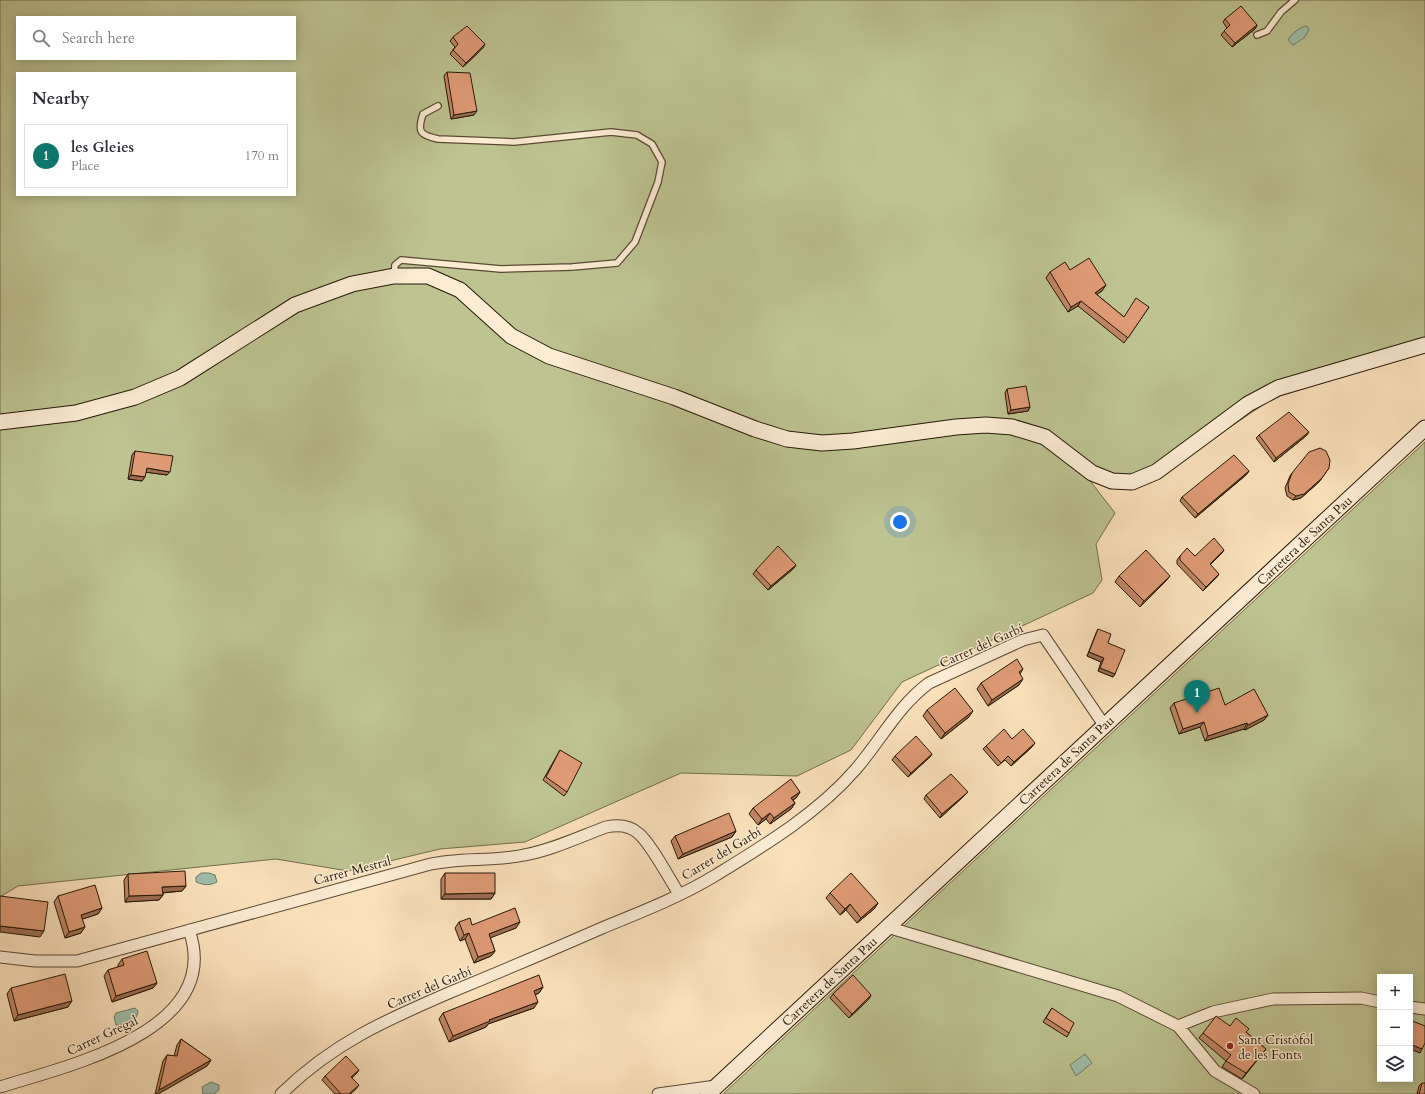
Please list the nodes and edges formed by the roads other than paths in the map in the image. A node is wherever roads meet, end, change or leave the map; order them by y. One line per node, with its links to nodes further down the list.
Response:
1 (1295, 0): 2 (lane)
2 (1257, 35)
3 (438, 106): 4 (lane)
4 (394, 276): 5 (street); 6 (street)
5 (1425, 345)
6 (0, 422)
7 (1425, 428): 8 (street, Carretera de Santa Pau)
8 (1104, 725): 9 (street, Carrer del Garbí); 10 (street, Carretera de Santa Pau)
9 (679, 894): 11 (street, Carrer Mestral); 19 (street, Carrer del Garbí)
10 (887, 927): 16 (street); 18 (street, Carretera de Santa Pau)
11 (189, 930): 12 (street, Carrer Mestral); 17 (street, Carrer Gregal)
12 (0, 957)
13 (1377, 1001): 16 (street)
14 (1413, 1007): 15 (street)
15 (1425, 1009)
16 (1178, 1026): 21 (street)
17 (0, 1086)
18 (712, 1090): 20 (street)
19 (281, 1094)
20 (658, 1094)
21 (1254, 1094)

